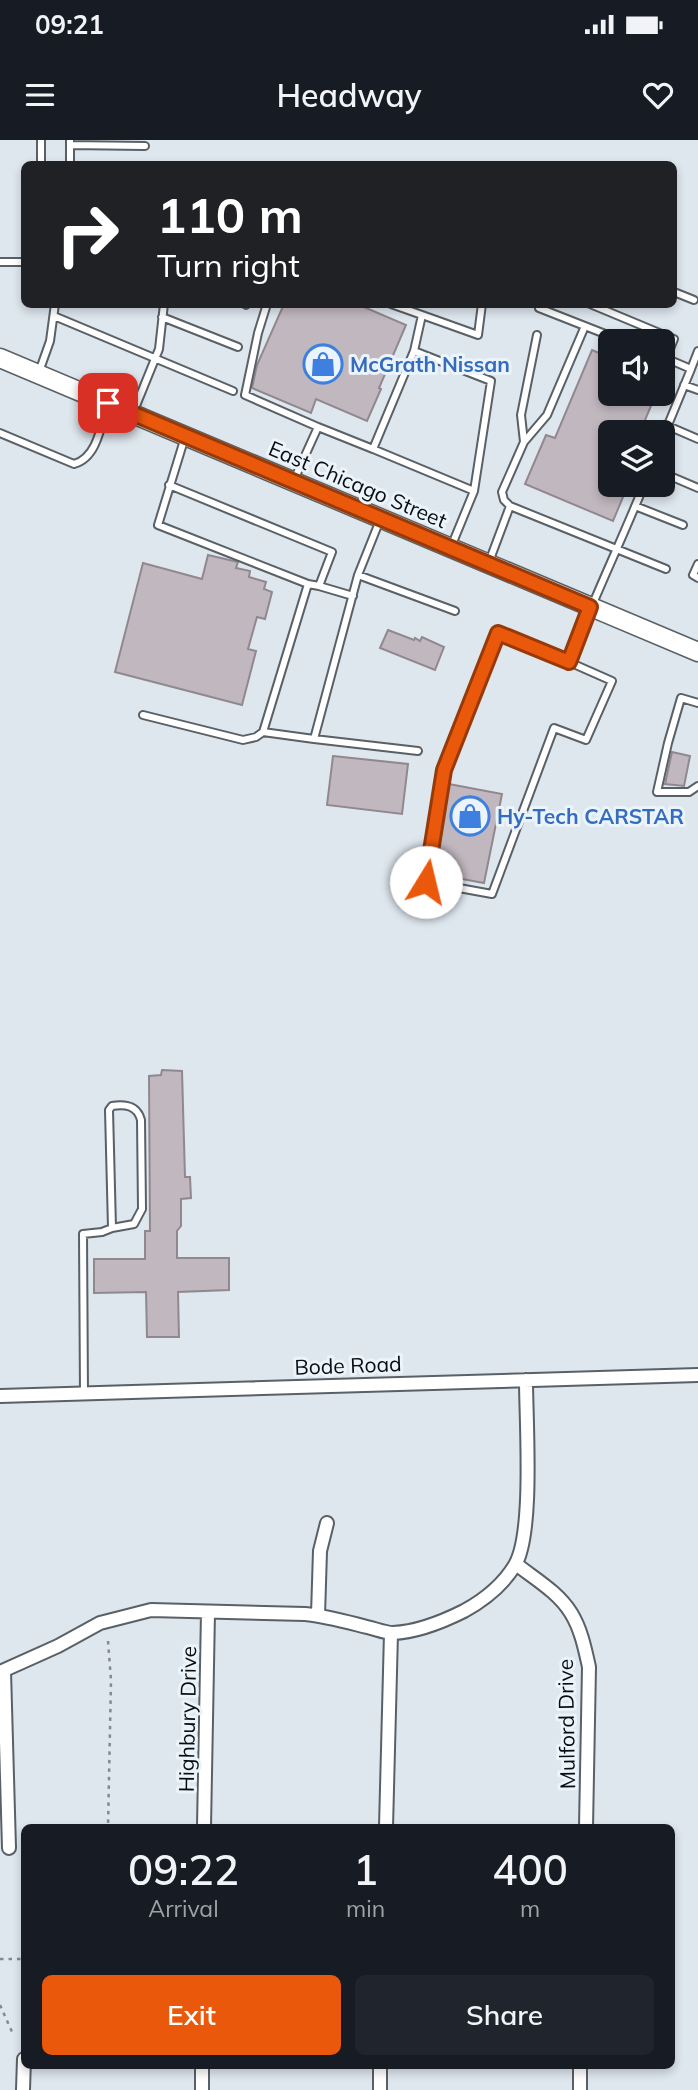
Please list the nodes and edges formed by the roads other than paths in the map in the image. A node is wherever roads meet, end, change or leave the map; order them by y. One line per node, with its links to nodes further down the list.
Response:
1 (41, 140): 4 (lane)
2 (70, 142): 3 (lane); 5 (lane)
3 (145, 146)
4 (41, 161)
5 (69, 161)
6 (0, 262): 7 (lane)
7 (21, 262)
8 (677, 293): 9 (lane)
9 (694, 300)
10 (55, 308): 18 (lane)
11 (163, 308): 19 (lane)
12 (266, 308): 38 (lane)
13 (402, 308): 17 (lane)
14 (481, 308): 17 (lane)
15 (541, 308): 20 (lane)
16 (600, 308): 21 (lane)
17 (422, 315): 25 (lane)
18 (54, 316): 28 (lane); 31 (lane)
19 (162, 317): 24 (lane); 28 (lane)
20 (585, 326): 22 (lane); 43 (lane)
21 (650, 329)
22 (598, 331)
23 (537, 335): 43 (lane)
24 (238, 347)
25 (414, 351): 44 (lane); 49 (lane)
26 (698, 351): 30 (lane)
27 (0, 358): 31 (main road, East Chicago Street)
28 (156, 358): 34 (lane); 36 (lane)
29 (675, 362): 30 (lane)
30 (691, 369): 32 (lane)
31 (38, 374): 35 (main road, East Chicago Street)
32 (684, 384): 33 (lane); 37 (lane)
33 (698, 390)
34 (233, 391)
35 (108, 403): 36 (main road, East Chicago Street); 40 (lane)
36 (133, 415): 41 (main road, East Chicago Street)
37 (669, 420)
38 (318, 427): 44 (lane); 46 (lane)
39 (675, 429): 42 (lane)
40 (0, 433)
41 (185, 435): 46 (main road, East Chicago Street); 47 (lane)
42 (698, 439)
43 (524, 442): 51 (lane)
44 (373, 450): 49 (lane)
45 (675, 478): 48 (lane)
46 (293, 481): 53 (main road, East Chicago Street)
47 (169, 485): 62 (lane); 63 (lane)
48 (698, 488)
49 (474, 491): 55 (lane)
50 (639, 497): 52 (lane)
51 (510, 506): 56 (lane); 57 (lane)
52 (635, 506): 54 (lane); 56 (lane)
53 (380, 518): 55 (main road, East Chicago Street); 60 (lane)
54 (683, 525)
55 (450, 548): 57 (main road, East Chicago Street)
56 (617, 549): 59 (lane); 65 (lane)
57 (488, 564): 65 (main road, East Chicago Street)
58 (698, 565): 61 (lane)
59 (666, 569)
60 (358, 575): 64 (lane); 66 (lane)
61 (698, 578)
62 (307, 584): 63 (lane); 71 (lane)
63 (319, 586): 64 (lane)
64 (352, 596): 72 (lane)
65 (590, 607): 67 (main road, East Chicago Street); 68 (lane)
66 (454, 611)
67 (698, 652)
68 (569, 662): 68 (lane)
69 (698, 703): 74 (lane)
70 (143, 715): 71 (lane)
71 (263, 732): 72 (lane)
72 (314, 739): 73 (lane)
73 (418, 751)
74 (698, 786)
75 (111, 1227): 75 (lane); 78 (lane)
76 (698, 1375): 77 (street, Bode Road)
77 (526, 1380): 78 (street, Bode Road); 81 (street)
78 (84, 1394): 79 (street, Bode Road)
79 (0, 1396)
80 (327, 1523): 83 (street)
81 (516, 1564): 84 (street); 88 (street, Mulford Drive)
82 (208, 1612): 83 (street); 85 (street); 86 (street, Highbury Drive)
83 (318, 1615): 84 (street)
84 (391, 1633): 87 (street)
85 (2, 1672): 89 (street)
86 (204, 1824)
87 (386, 1824)
88 (586, 1824)
89 (9, 1848)
90 (24, 2069): 94 (street)
91 (202, 2069): 95 (street)
92 (380, 2069): 96 (street)
93 (580, 2069): 97 (street)
94 (23, 2090)
95 (201, 2090)
96 (380, 2090)
97 (580, 2090)

